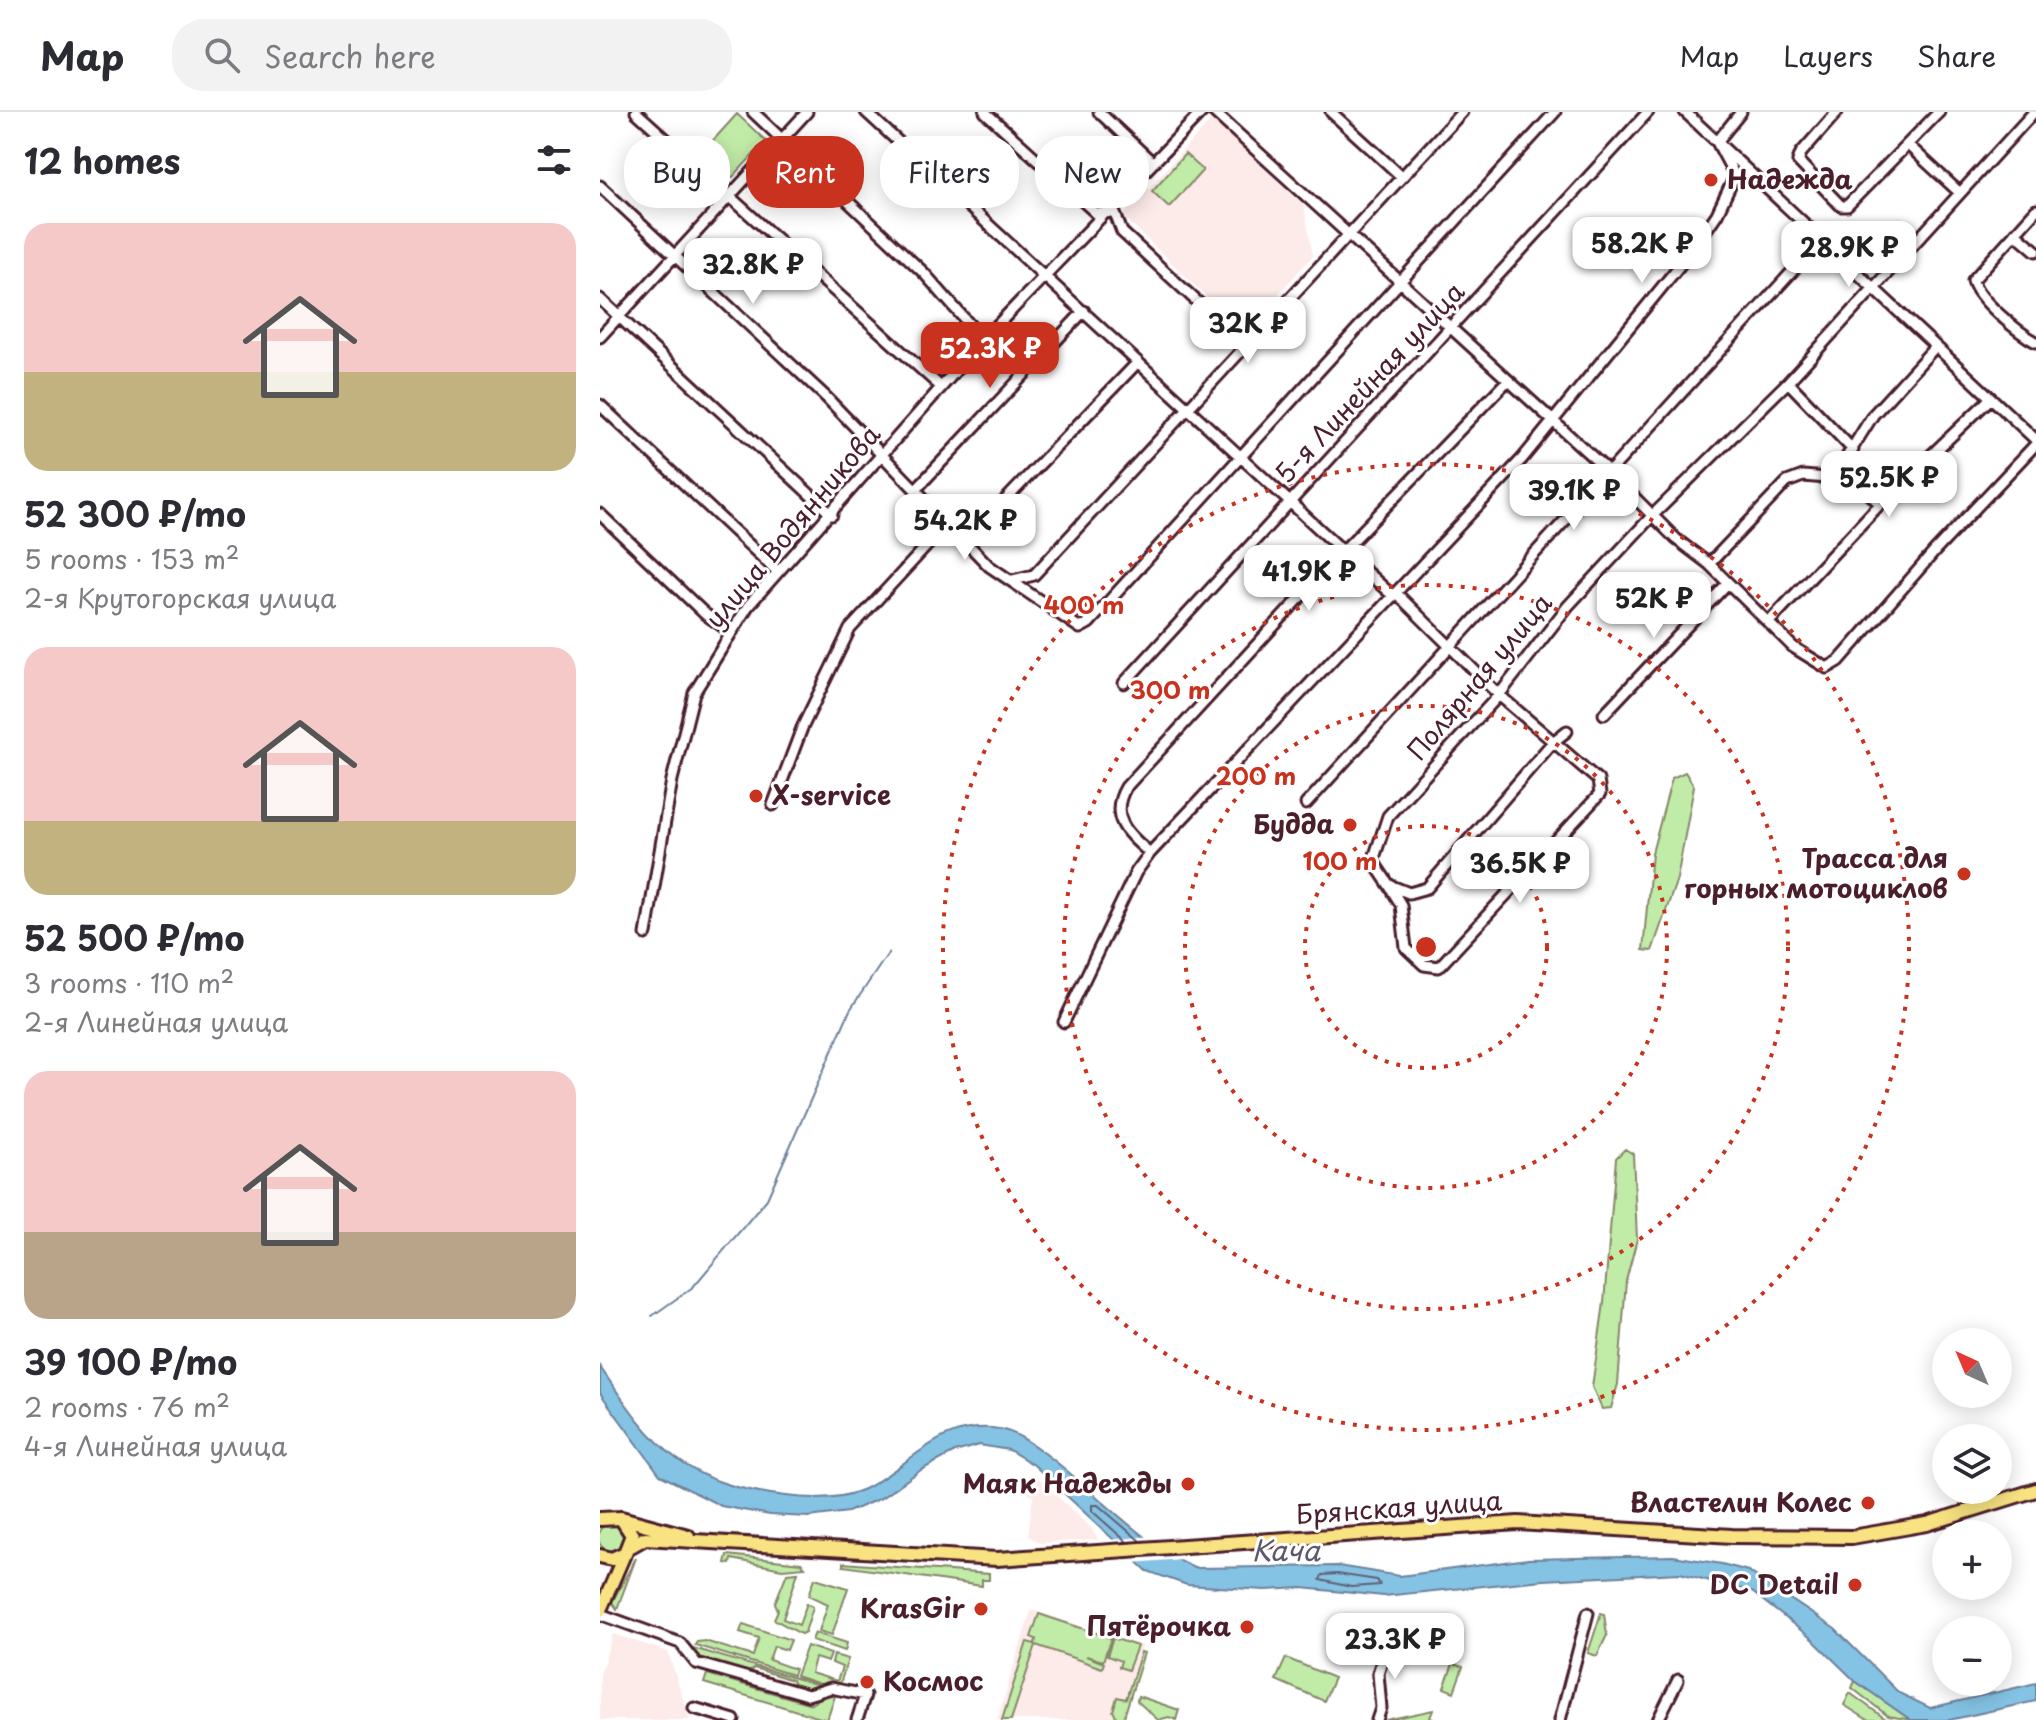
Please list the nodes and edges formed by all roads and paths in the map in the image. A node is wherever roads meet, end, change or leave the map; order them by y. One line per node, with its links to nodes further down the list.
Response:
1 (636, 112): 18 (street)
2 (753, 112): 19 (street)
3 (807, 112): 20 (street)
4 (866, 112): 38 (street)
5 (985, 112): 32 (street)
6 (1099, 112): 23 (street)
7 (1202, 112): 23 (street, улица Водянникова)
8 (1214, 112): 34 (street)
9 (1331, 112): 24 (street)
10 (1555, 112): 39 (street)
11 (1648, 112): 44 (street, 5-я Линейная улица)
12 (1685, 112): 21 (street)
13 (1741, 112): 21 (street)
14 (1837, 112): 22 (street)
15 (1939, 112): 22 (street)
16 (2034, 112): 27 (street, Полярная улица)
17 (1455, 114): 24 (street)
18 (663, 136)
19 (779, 136)
20 (785, 136)
21 (1717, 142): 35 (street); 57 (street)
22 (1908, 145): 27 (street)
23 (1152, 162): 32 (street, улица Водянникова)
24 (1402, 177): 34 (street)
25 (746, 178): 28 (street)
26 (600, 186): 37 (street)
27 (1960, 193): 40 (street, Полярная улица)
28 (730, 196): 53 (street)
29 (719, 208): 37 (street)
30 (855, 208): 46 (street)
31 (2036, 210): 33 (street)
32 (1105, 212): 38 (street, улица Водянникова); 48 (street)
33 (2015, 233): 36 (street); 47 (street)
34 (1349, 235): 39 (street); 48 (street)
35 (1821, 240): 40 (street); 63 (street)
36 (2036, 251)
37 (675, 256): 43 (street); 60 (street)
38 (1046, 275): 42 (street); 46 (street, улица Водянникова)
39 (1400, 281): 44 (street); 61 (street)
40 (1873, 289): 49 (street); 52 (street, Полярная улица)
41 (600, 299): 43 (street)
42 (1084, 311): 50 (street); 64 (street)
43 (618, 316): 45 (street); 68 (street)
44 (1451, 328): 51 (street); 65 (street, 5-я Линейная улица)
45 (600, 337)
46 (983, 340): 53 (street, улица Водянникова)
47 (2036, 342)
48 (1244, 345): 56 (street)
49 (1935, 347): 54 (street); 59 (street)
50 (1137, 363): 56 (street); 71 (street)
51 (1508, 380): 57 (street); 72 (street)
52 (1788, 382): 59 (street); 69 (street, Полярная улица)
53 (941, 387): 60 (street, улица Водянникова)
54 (1991, 398): 58 (street); 66 (street)
55 (600, 405): 74 (street)
56 (1189, 409): 61 (street); 75 (street)
57 (1553, 422): 63 (street); 77 (street)
58 (2036, 442): 78 (street)
59 (1853, 450): 62 (street)
60 (882, 452): 64 (street); 68 (street, улица Водянникова)
61 (1240, 455): 65 (street); 75 (street)
62 (1841, 466): 66 (street); 73 (street)
63 (1608, 471): 69 (street); 80 (street)
64 (917, 488): 70 (street)
65 (1290, 502): 72 (street); 81 (street, 5-я Линейная улица)
66 (1880, 504): 78 (street)
67 (600, 514): 79 (street)
68 (832, 515): 74 (street, улица Водянникова)
69 (1652, 516): 73 (street); 82 (street, Полярная улица)
70 (947, 524): 71 (street); 87 (street)
71 (967, 540): 75 (street)
72 (1343, 551): 77 (street); 88 (street)
73 (1709, 564): 76 (street)
74 (778, 572): 79 (street, улица Водянникова)
75 (1013, 580)
76 (1726, 585): 78 (street); 83 (street)
77 (1398, 595): 80 (street); 88 (street)
78 (1769, 622)
79 (731, 632): 90 (street, улица Водянникова)
80 (1448, 646): 82 (street); 86 (street)
81 (1124, 683)
82 (1499, 695): 85 (street); 89 (street, Полярная улица)
83 (1604, 714)
84 (1567, 731): 85 (street)
85 (1553, 742): 89 (street); 89 (street)
86 (1306, 804)
87 (773, 805)
88 (1150, 853): 91 (street)
89 (1389, 885)
90 (646, 934)
91 (1064, 1022)
92 (2036, 1490): 94 (highway, Брянская улица)
93 (608, 1516): 94 (highway, Брянская улица); 95 (highway, Брянская улица)
94 (711, 1542): 95 (highway, Брянская улица)
95 (628, 1550): 96 (highway, Брянская улица); 97 (main road)
96 (600, 1556)
97 (600, 1613): 103 (street)
98 (1588, 1613): 105 (street)
99 (1392, 1631): 104 (street)
100 (1678, 1680): 106 (street)
101 (694, 1708): 102 (street)
102 (734, 1720)
103 (857, 1720)
104 (1377, 1720)
105 (1560, 1720)
106 (1658, 1720)

